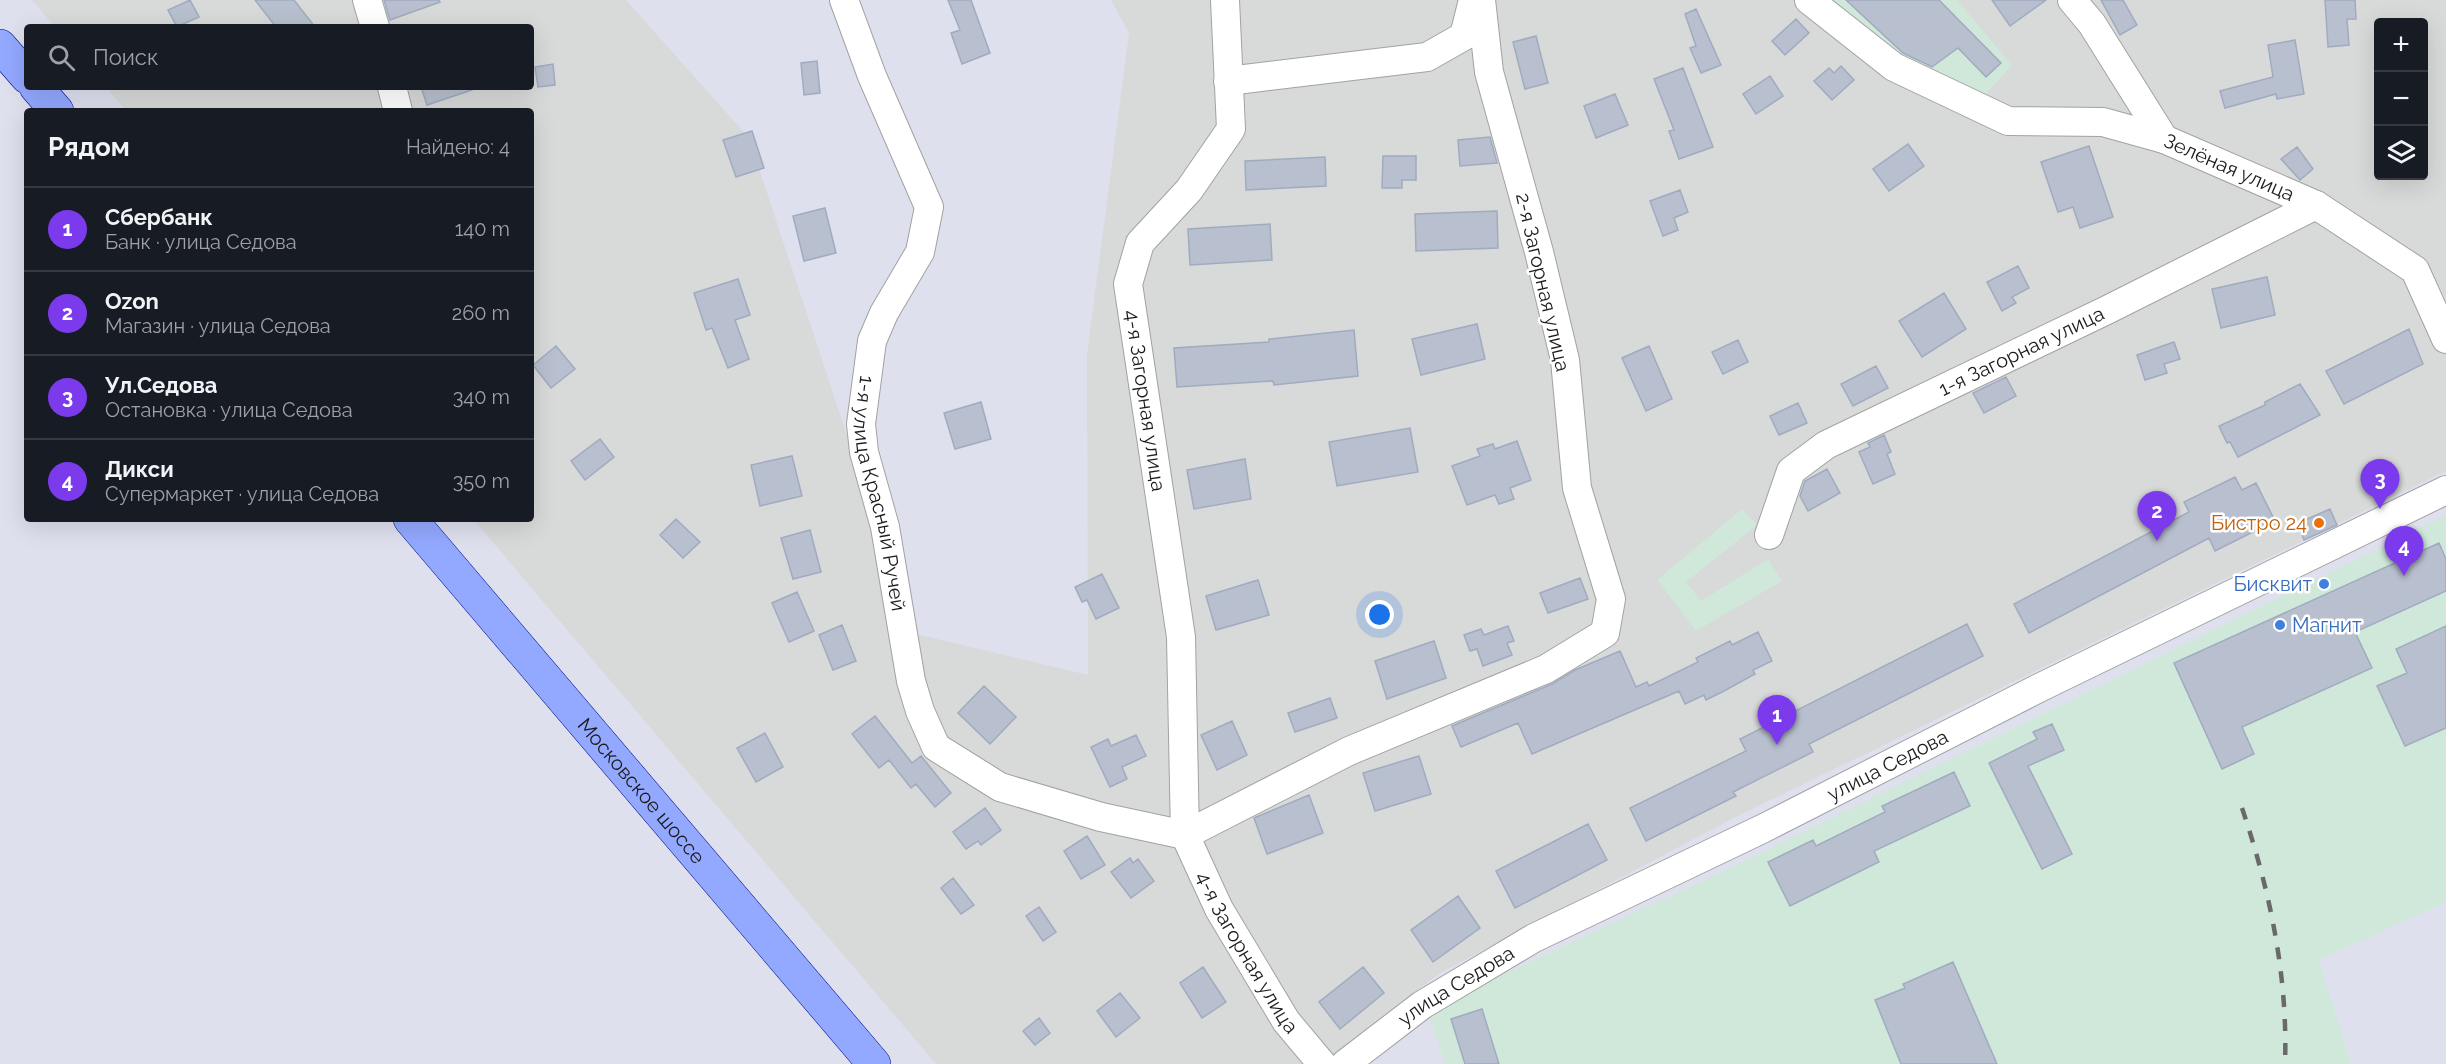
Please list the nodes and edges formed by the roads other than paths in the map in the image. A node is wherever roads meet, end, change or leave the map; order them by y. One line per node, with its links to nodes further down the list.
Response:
1 (367, 0): 8 (street)
2 (843, 0): 22 (street, 1-я улица Красный Ручей)
3 (1225, 0): 11 (street, 4-я Загорная улица)
4 (1473, 0): 11 (street)
5 (1481, 0): 22 (street, 2-я Загорная улица)
6 (1809, 0): 16 (street)
7 (2072, 0): 16 (street, Зелёная улица)
8 (374, 24)
9 (0, 46): 10 (main road)
10 (24, 74)
11 (1228, 81): 22 (street, 4-я Загорная улица)
12 (39, 90): 14 (main road)
13 (393, 90): 15 (street)
14 (54, 108)
15 (397, 108)
16 (2164, 139): 17 (street, Зелёная улица)
17 (2316, 205): 18 (street, Зелёная улица); 21 (street, 1-я Загорная улица)
18 (2446, 339)
19 (2446, 490): 25 (street, улица Седова)
20 (413, 522): 23 (main road, Московское шоссе)
21 (1769, 535)
22 (1185, 835): 24 (street, 4-я Загорная улица)
23 (874, 1064)
24 (1322, 1064)
25 (1345, 1064)

